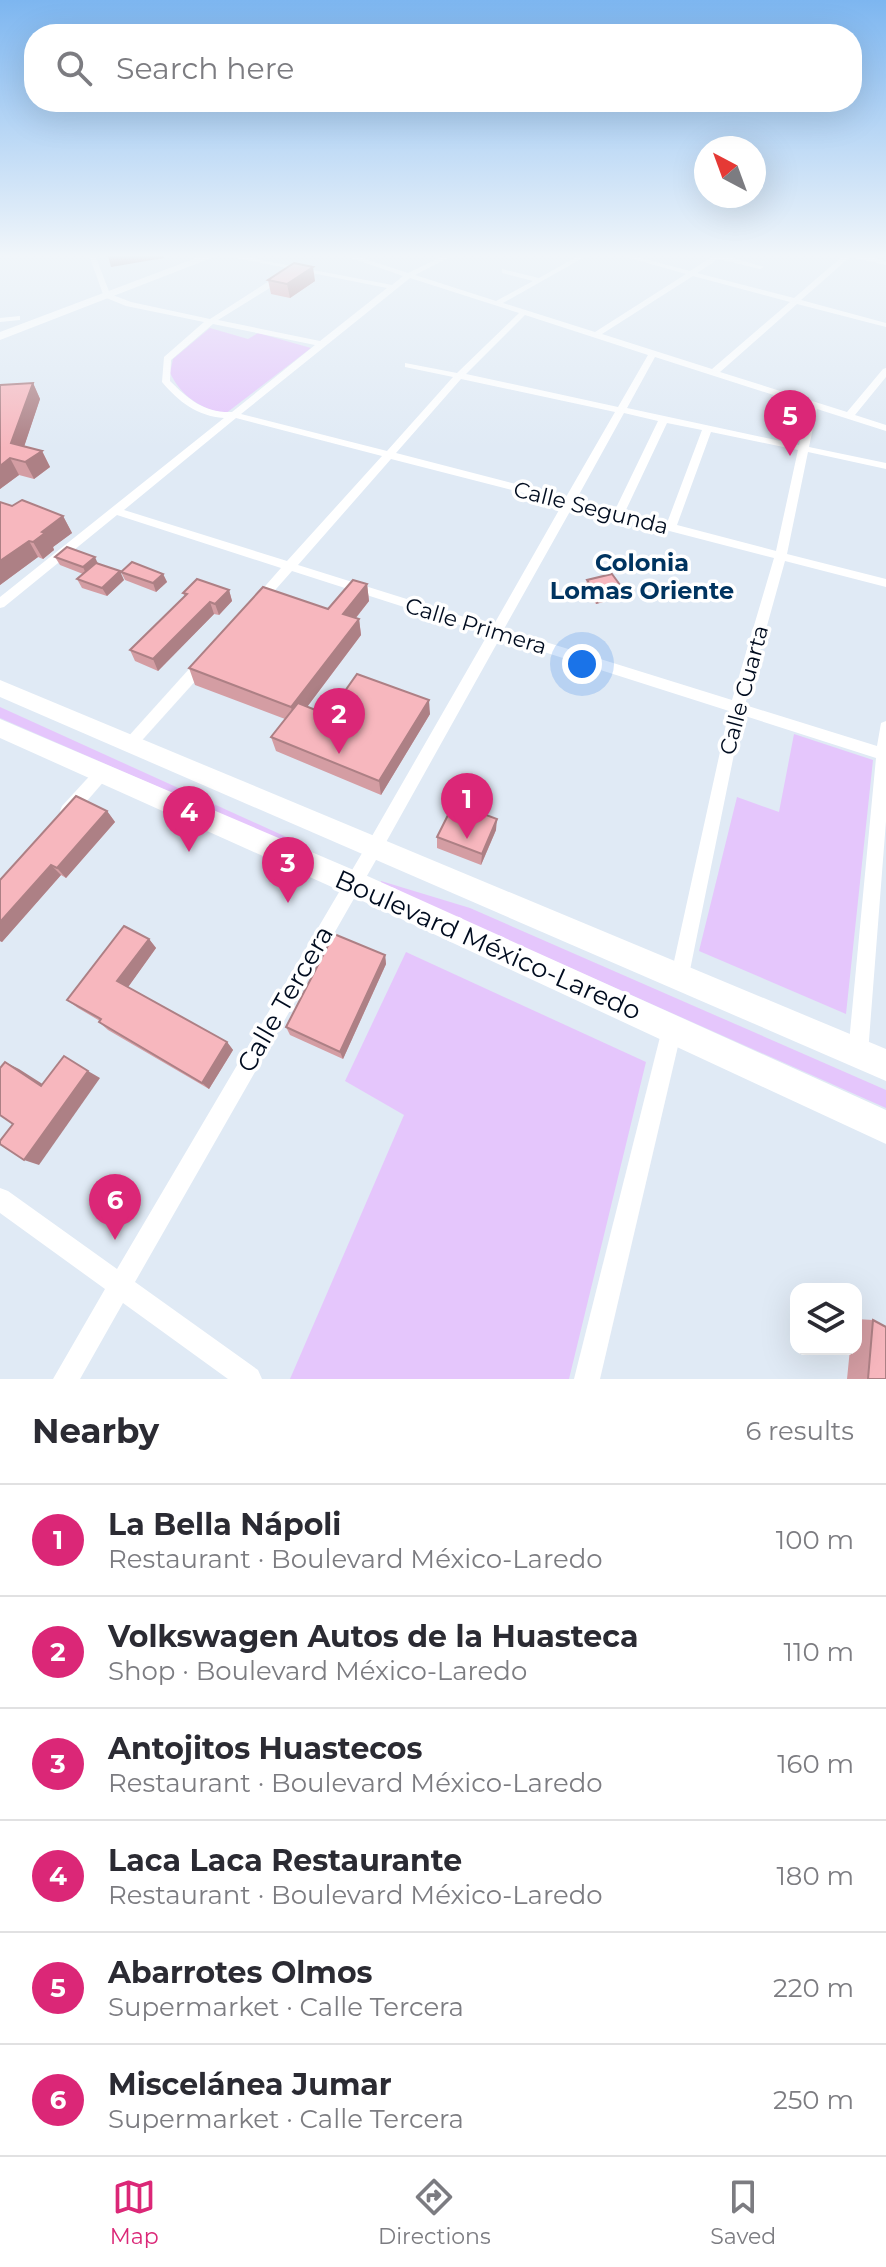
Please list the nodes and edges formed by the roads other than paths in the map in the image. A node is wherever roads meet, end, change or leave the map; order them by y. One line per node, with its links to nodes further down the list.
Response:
1 (39, 319): 12 (main road)
2 (210, 319): 9 (street)
3 (352, 319): 13 (street)
4 (517, 319): 18 (street)
5 (544, 319): 11 (street)
6 (620, 319): 11 (street)
7 (773, 319): 17 (street)
8 (864, 319): 10 (street)
9 (214, 320): 13 (street); 21 (street, Calle Segunda)
10 (886, 325)
11 (596, 335): 14 (street)
12 (0, 336)
13 (321, 344): 21 (street)
14 (652, 355): 17 (street); 20 (street, Calle Tercera)
15 (408, 365): 18 (street)
16 (886, 371): 22 (street)
17 (713, 373): 19 (street)
18 (460, 375): 20 (street); 27 (street)
19 (813, 405): 22 (street); 26 (street, Calle Cuarta)
20 (621, 409): 23 (street); 29 (street, Calle Tercera)
21 (234, 415): 27 (street, Calle Segunda); 30 (street)
22 (849, 416): 25 (street)
23 (664, 418): 24 (street); 31 (street)
24 (708, 428): 26 (street); 32 (street)
25 (886, 428)
26 (804, 447): 28 (street); 33 (street, Calle Cuarta)
27 (390, 455): 29 (street, Calle Segunda); 34 (street)
28 (886, 466)
29 (569, 503): 31 (street, Calle Segunda); 38 (street, Calle Tercera)
30 (115, 511): 34 (street, Calle Primera); 36 (street)
31 (618, 515): 32 (street, Calle Segunda)
32 (670, 529): 33 (street, Calle Segunda)
33 (780, 558): 35 (street, Calle Segunda); 41 (street, Calle Cuarta)
34 (289, 568): 37 (street); 38 (street, Calle Primera)
35 (886, 583)
36 (0, 604)
37 (247, 615)
38 (495, 633): 41 (street, Calle Primera); 48 (street, Calle Tercera)
39 (215, 650): 44 (street)
40 (0, 688): 44 (main road, Boulevard México-Laredo)
41 (737, 707): 45 (street, Calle Primera); 50 (street, Calle Cuarta)
42 (886, 727): 45 (street)
43 (0, 728): 46 (main road, Boulevard México-Laredo)
44 (131, 743): 48 (main road, Boulevard México-Laredo)
45 (883, 754): 52 (street)
46 (101, 774): 47 (street); 49 (main road, Boulevard México-Laredo)
47 (61, 819)
48 (374, 848): 49 (street, Calle Tercera); 50 (main road, Boulevard México-Laredo)
49 (353, 883): 51 (main road, Boulevard México-Laredo); 56 (street, Calle Tercera)
50 (680, 975): 52 (main road, Boulevard México-Laredo)
51 (672, 1029): 54 (main road, Boulevard México-Laredo); 59 (street)
52 (858, 1053): 53 (main road, Boulevard México-Laredo)
53 (886, 1065)
54 (886, 1127)
55 (0, 1199): 56 (street)
56 (119, 1283): 57 (street, Calle Tercera); 58 (street)
57 (66, 1379)
58 (249, 1379)
59 (587, 1379)

